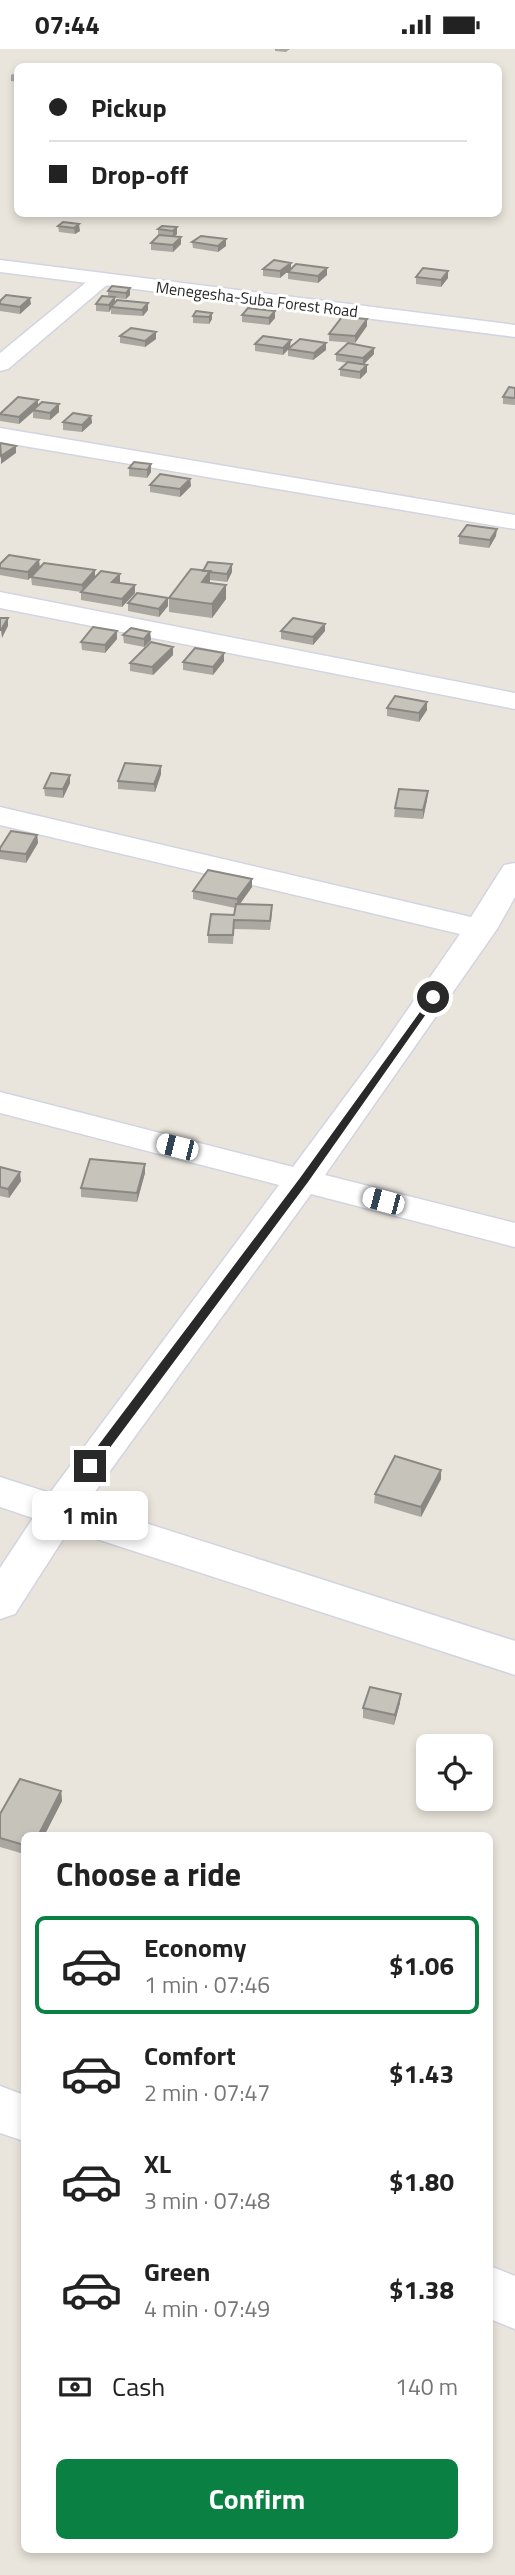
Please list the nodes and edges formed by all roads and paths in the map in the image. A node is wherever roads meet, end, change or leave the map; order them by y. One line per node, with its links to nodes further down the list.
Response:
1 (0, 266): 2 (street, Menegesha-Suba Forest Road)
2 (102, 279): 3 (street, Menegesha-Suba Forest Road); 4 (street)
3 (515, 331)
4 (0, 364)
5 (0, 435): 6 (street)
6 (515, 522)
7 (0, 600): 8 (street)
8 (515, 701)
9 (0, 816): 11 (street)
10 (515, 872): 11 (street)
11 (481, 929): 13 (street)
12 (0, 1102): 13 (street)
13 (304, 1180): 14 (street); 16 (street)
14 (515, 1235)
15 (0, 1492): 16 (street)
16 (57, 1510): 17 (street); 18 (street)
17 (0, 1602)
18 (515, 1658)
19 (0, 2109): 20 (street)
20 (21, 2117)
21 (493, 2294): 22 (street)
22 (515, 2303)

